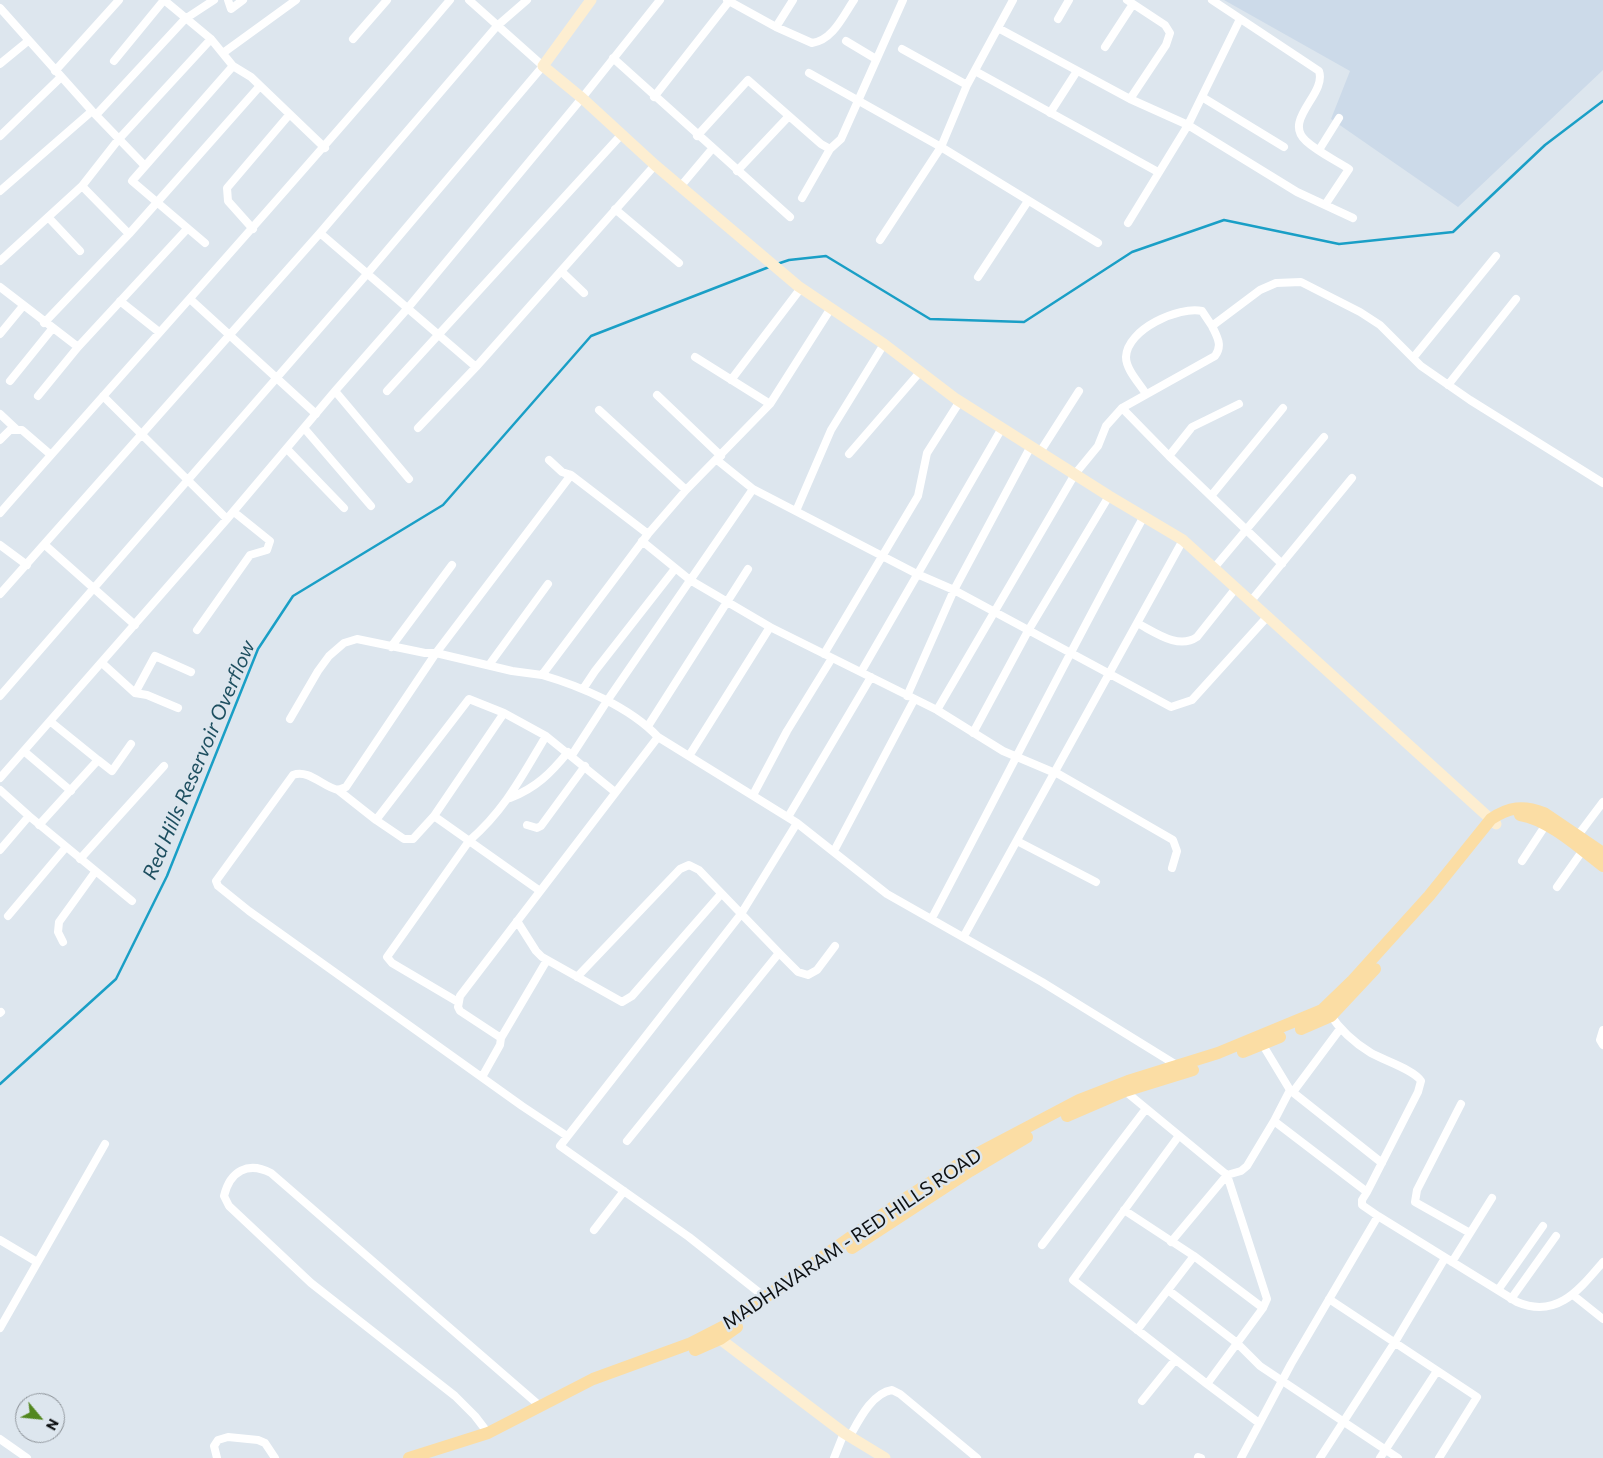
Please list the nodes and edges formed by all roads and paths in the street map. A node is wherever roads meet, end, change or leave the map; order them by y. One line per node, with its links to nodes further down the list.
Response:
1 (119, 0): 42 (street)
2 (164, 0): 22 (street); 37 (street)
3 (214, 0): 22 (street)
4 (228, 0): 5 (street)
5 (243, 0)
6 (296, 0): 34 (street)
7 (387, 0): 29 (street)
8 (450, 0): 64 (street)
9 (469, 0): 25 (street)
10 (527, 0): 25 (street)
11 (591, 0): 40 (street)
12 (660, 0): 35 (street)
13 (729, 0): 26 (street); 48 (street)
14 (793, 0): 26 (street)
15 (854, 0): 26 (street)
16 (903, 0): 36 (street)
17 (1013, 0): 27 (street)
18 (1069, 0): 23 (street)
19 (1212, 0): 24 (street)
20 (1130, 2): 32 (street); 51 (street)
21 (0, 8): 30 (street)
22 (185, 19): 28 (street); 53 (street)
23 (1058, 19)
24 (1240, 19): 50 (street); 68 (street)
25 (497, 26): 40 (street); 87 (street)
26 (776, 27)
27 (998, 28): 41 (street); 43 (street)
28 (211, 39): 34 (street); 62 (street)
29 (354, 39)
30 (28, 41): 38 (street); 42 (street)
31 (846, 41): 36 (street)
32 (1105, 47)
33 (902, 49): 46 (street)
34 (223, 53): 39 (street)
35 (613, 58): 48 (street); 49 (street)
36 (876, 60): 52 (street)
37 (114, 61)
38 (0, 64)
39 (233, 66): 47 (street); 70 (street)
40 (543, 66): 49 (street); 97 (street)
41 (1077, 70): 51 (street); 54 (street)
42 (55, 71): 45 (street)
43 (974, 71): 46 (street); 54 (street)
44 (809, 73): 52 (street)
45 (61, 78): 53 (street); 60 (street)
46 (967, 85): 63 (street)
47 (259, 86): 55 (street); 78 (street)
48 (654, 97): 61 (street)
49 (582, 98): 59 (street); 107 (street)
50 (1202, 98): 58 (street); 65 (street)
51 (1130, 99): 58 (street)
52 (860, 100): 63 (street); 67 (street)
53 (94, 113): 62 (street); 75 (street)
54 (1050, 113): 72 (street)
55 (289, 116): 64 (street); 86 (street)
56 (789, 116): 61 (street); 67 (street); 71 (street)
57 (1339, 118): 68 (street)
58 (1188, 125): 72 (street); 79 (street)
59 (622, 134): 69 (street); 113 (street)
60 (0, 136)
61 (697, 136): 66 (street)
62 (118, 140): 70 (street); 73 (street)
63 (941, 147): 77 (street); 89 (street)
64 (325, 148): 86 (street)
65 (1284, 148)
66 (712, 149): 71 (street); 74 (street)
67 (830, 149): 76 (street)
68 (1319, 150): 79 (street)
69 (655, 165): 74 (street); 80 (street)
70 (145, 166): 78 (street)
71 (737, 171): 82 (street)
72 (1158, 172): 84 (street)
73 (82, 186): 81 (street); 88 (street)
74 (680, 187): 99 (street)
75 (0, 191)
76 (802, 198)
77 (1028, 201): 91 (street); 98 (street)
78 (156, 202): 85 (street); 88 (street)
79 (1325, 205): 83 (street)
80 (616, 210): 95 (street); 96 (street)
81 (48, 217): 92 (street); 94 (street)
82 (790, 217)
83 (1353, 218)
84 (1128, 223)
85 (188, 229): 90 (street); 104 (street)
86 (253, 229): 102 (street)
87 (320, 233): 97 (street); 114 (street)
88 (129, 234): 108 (street)
89 (880, 240)
90 (205, 243)
91 (1098, 243)
92 (80, 251)
93 (1496, 256): 118 (street)
94 (0, 261)
95 (679, 263)
96 (562, 272): 101 (street); 119 (street)
97 (367, 274): 107 (street); 121 (street)
98 (978, 277)
99 (800, 287): 106 (street); 122 (street)
100 (0, 288): 105 (street)
101 (584, 293)
102 (190, 299): 111 (street); 114 (street)
103 (1516, 299): 124 (street)
104 (120, 301): 111 (street); 116 (street)
105 (24, 306): 108 (street); 112 (street)
106 (831, 308): 115 (street); 133 (street)
107 (407, 309): 113 (street); 125 (street)
108 (44, 323): 110 (street)
109 (1212, 326): 118 (street); 128 (street); 128 (street)
110 (52, 329): 116 (street); 123 (street)
111 (158, 332): 131 (street)
112 (0, 334)
113 (438, 334): 119 (street); 126 (street)
114 (228, 335): 121 (street); 144 (street)
115 (884, 344): 120 (street); 166 (street)
116 (78, 347): 130 (street)
117 (696, 358): 122 (street)
118 (1413, 358): 124 (street)
119 (476, 367): 141 (street)
120 (920, 372): 132 (street); 149 (street)
121 (276, 378): 139 (street); 158 (street)
122 (731, 380): 133 (street)
123 (10, 381)
124 (1448, 385): 159 (street)
125 (335, 391): 139 (street); 157 (street)
126 (387, 391)
127 (1079, 391): 148 (street)
128 (1146, 394): 135 (street)
129 (657, 395): 152 (street)
130 (38, 396)
131 (103, 396): 144 (street); 150 (street)
132 (960, 401): 142 (street); 177 (street)
133 (770, 404): 152 (street)
134 (1238, 404): 151 (street)
135 (1122, 408): 151 (street); 154 (street)
136 (1283, 408): 163 (street)
137 (599, 410): 161 (street)
138 (0, 414): 143 (street)
139 (316, 414): 140 (street)
140 (304, 428): 147 (street); 164 (street)
141 (418, 428)
142 (1002, 428): 148 (street); 184 (street)
143 (16, 429): 146 (street); 150 (street)
144 (141, 435): 158 (street); 175 (street)
145 (1324, 437): 171 (street)
146 (0, 440)
147 (287, 449): 165 (street); 167 (street)
148 (1036, 449): 154 (street); 189 (street)
149 (849, 454)
150 (51, 455): 168 (street)
151 (1169, 456): 163 (street)
152 (719, 458): 160 (street); 161 (street)
153 (549, 460): 155 (street)
154 (1075, 474): 162 (street); 193 (street)
155 (571, 475): 172 (street); 201 (street)
156 (1352, 478): 178 (street)
157 (409, 479)
158 (187, 480): 170 (street); 187 (street)
159 (1603, 483)
160 (753, 489): 166 (street); 185 (street)
161 (686, 490): 172 (street)
162 (1109, 496): 169 (street); 199 (street)
163 (1211, 496): 171 (street)
164 (372, 506)
165 (344, 508)
166 (796, 511): 177 (street)
167 (234, 512): 170 (street); 198 (street)
168 (0, 513)
169 (1144, 516): 173 (street); 202 (street)
170 (227, 519): 196 (street)
171 (1246, 529): 178 (street); 181 (street)
172 (648, 534): 174 (street)
173 (1184, 540): 181 (street); 195 (street)
174 (642, 542): 183 (street); 209 (street)
175 (45, 544): 179 (street); 187 (street)
176 (0, 545): 179 (street)
177 (883, 556): 184 (street); 203 (street)
178 (1282, 564): 192 (street)
179 (27, 565): 190 (street)
180 (452, 565): 200 (street)
181 (1214, 568): 188 (street)
182 (748, 569): 191 (street)
183 (674, 570): 185 (street); 212 (street)
184 (917, 574): 189 (street); 208 (street)
185 (690, 580): 191 (street); 216 (street)
186 (548, 584): 206 (street)
187 (94, 587): 196 (street); 214 (street)
188 (1236, 588): 192 (street); 195 (street)
189 (954, 590): 193 (street); 215 (street)
190 (0, 594)
191 (726, 601): 197 (street); 222 (street)
192 (1251, 601): 194 (street)
193 (993, 612): 199 (street); 218 (street)
194 (1268, 616): 210 (street); 248 (street)
195 (1138, 623): 210 (street)
196 (135, 625): 205 (street)
197 (770, 627): 203 (street); 229 (street)
198 (197, 630)
199 (1028, 631): 202 (street); 223 (street)
200 (392, 646): 201 (street); 220 (street)
201 (436, 653): 206 (street); 237 (street)
202 (1069, 653): 210 (street); 230 (street)
203 (824, 654): 204 (street)
204 (832, 658): 208 (street); 240 (street)
205 (102, 663): 213 (street); 221 (street)
206 (489, 665): 209 (street)
207 (191, 672): 213 (street)
208 (860, 672): 211 (street)
209 (542, 675): 212 (street)
210 (1108, 675): 234 (street)
211 (871, 677): 215 (street); 246 (street)
212 (583, 689): 216 (street)
213 (135, 693): 217 (street)
214 (0, 696)
215 (910, 698): 218 (street); 258 (street)
216 (606, 701): 222 (street); 228 (street)
217 (178, 708)
218 (937, 710): 223 (street)
219 (504, 713): 224 (street); 245 (street); 247 (street)
220 (290, 719)
221 (51, 722): 227 (street); 231 (street)
222 (648, 726): 225 (street)
223 (973, 733): 230 (street)
224 (546, 736): 228 (street); 241 (street)
225 (658, 737): 229 (street); 239 (street)
226 (131, 744): 231 (street)
227 (25, 752): 235 (street); 238 (street)
228 (570, 754): 233 (street); 241 (street)
229 (690, 756): 240 (street)
230 (1017, 758): 234 (street); 272 (street)
231 (98, 760): 238 (street)
232 (164, 766): 260 (street)
233 (585, 766): 239 (street); 251 (street)
234 (1055, 773): 254 (street); 263 (street)
235 (0, 778)
236 (0, 790): 244 (street)
237 (338, 790): 247 (street); 288 (street)
238 (71, 791): 250 (street)
239 (615, 792): 267 (street)
240 (753, 795): 246 (street)
241 (510, 798): 253 (street)
242 (1603, 802): 255 (street)
243 (1532, 813): 248 (main road, MADHAVARAM - RED HILLS ROAD); 252 (main road); 255 (main road)
244 (29, 816): 250 (street); 257 (street)
245 (434, 816): 247 (street); 253 (street)
246 (788, 817): 249 (street)
247 (376, 820)
248 (1493, 822): 281 (main road, MADHAVARAM - RED HILLS ROAD)
249 (797, 823): 258 (street); 270 (street)
250 (39, 825): 256 (street)
251 (527, 825)
252 (1545, 826): 255 (main road); 261 (street)
253 (469, 841): 267 (street); 280 (street)
254 (1017, 841): 265 (street); 274 (street)
255 (1578, 843): 259 (main road); 262 (main road); 266 (street)
256 (66, 847): 260 (street); 271 (street)
257 (0, 850)
258 (834, 851): 272 (street)
259 (1603, 853)
260 (80, 859): 264 (street)
261 (1522, 861)
262 (1603, 866)
263 (1172, 868)
264 (95, 872): 269 (street); 275 (street)
265 (1096, 882)
266 (1557, 887)
267 (540, 891): 273 (street)
268 (721, 894): 270 (street); 279 (street); 279 (street)
269 (132, 902)
270 (742, 914): 277 (street); 294 (street)
271 (8, 916)
272 (932, 918): 274 (street)
273 (517, 921): 278 (street); 280 (street)
274 (964, 936): 287 (street)
275 (63, 942)
276 (835, 946): 277 (street)
277 (779, 953): 296 (street)
278 (547, 960): 279 (street); 284 (street)
279 (576, 977)
280 (458, 1002): 284 (street)
281 (1328, 1012): 282 (street); 285 (main road, MADHAVARAM - RED HILLS ROAD)
282 (1340, 1029): 290 (street); 298 (street)
283 (1603, 1030): 286 (street)
284 (501, 1038): 288 (street)
285 (1260, 1041): 287 (main road, MADHAVARAM - RED HILLS ROAD); 290 (street)
286 (1603, 1045)
287 (1179, 1071): 289 (main road, MADHAVARAM - RED HILLS ROAD); 319 (main road, MADHAVARAM - RED HILLS ROAD)
288 (482, 1077): 294 (street)
289 (1125, 1091): 292 (street); 326 (main road, MADHAVARAM - RED HILLS ROAD)
290 (1291, 1091): 293 (street); 298 (street)
291 (1460, 1104): 307 (street)
292 (1145, 1110): 295 (street); 311 (street)
293 (1274, 1122): 299 (street); 301 (street)
294 (567, 1136): 300 (street)
295 (1178, 1136): 299 (street); 303 (street)
296 (627, 1141)
297 (105, 1144): 314 (street)
298 (1382, 1163): 301 (street)
299 (1227, 1176): 310 (street); 322 (street)
300 (624, 1191): 306 (street); 319 (street)
301 (1367, 1192): 304 (street)
302 (1492, 1198): 307 (street)
303 (1124, 1210): 310 (street); 325 (street)
304 (1378, 1216): 313 (street); 320 (street)
305 (1543, 1226): 317 (street)
306 (594, 1230)
307 (1470, 1233): 313 (street)
308 (1556, 1236): 321 (street)
309 (0, 1240): 314 (street)
310 (1171, 1242): 312 (street)
311 (1042, 1245)
312 (1194, 1256): 316 (street); 322 (street)
313 (1449, 1260): 317 (street); 327 (street)
314 (37, 1262): 324 (street)
315 (1603, 1262): 318 (street)
316 (1168, 1290): 325 (street); 328 (street)
317 (1498, 1290): 321 (street)
318 (1573, 1295): 321 (street); 323 (street)
319 (766, 1298): 334 (main road, MADHAVARAM - RED HILLS ROAD)
320 (1329, 1299): 327 (street); 331 (street)
321 (1511, 1299)
322 (1263, 1308): 328 (street)
323 (1603, 1319)
324 (0, 1328)
325 (1137, 1330): 329 (street)
326 (720, 1339): 338 (street); 345 (main road, MADHAVARAM - RED HILLS ROAD)
327 (1395, 1342): 330 (street); 336 (street)
328 (1237, 1343): 331 (street); 332 (street)
329 (1175, 1360): 332 (street); 333 (street)
330 (1437, 1371): 340 (street); 353 (street)
331 (1282, 1383): 335 (street); 336 (street)
332 (1207, 1384): 335 (street)
333 (1142, 1401)
334 (540, 1406): 337 (main road, MADHAVARAM - RED HILLS ROAD); 337 (street)
335 (1259, 1423): 349 (street)
336 (1343, 1423): 340 (street); 350 (street)
337 (488, 1433): 344 (main road, MADHAVARAM - RED HILLS ROAD)
338 (847, 1434): 346 (street); 347 (street); 348 (street)
339 (0, 1439): 341 (street)
340 (1386, 1450): 351 (street); 352 (street)
341 (27, 1458)
342 (217, 1458): 343 (street)
343 (274, 1458)
344 (409, 1458)
345 (437, 1458)
346 (834, 1458)
347 (885, 1458)
348 (978, 1458)
349 (1241, 1458)
350 (1320, 1458)
351 (1380, 1458)
352 (1398, 1458)
353 (1439, 1458)

